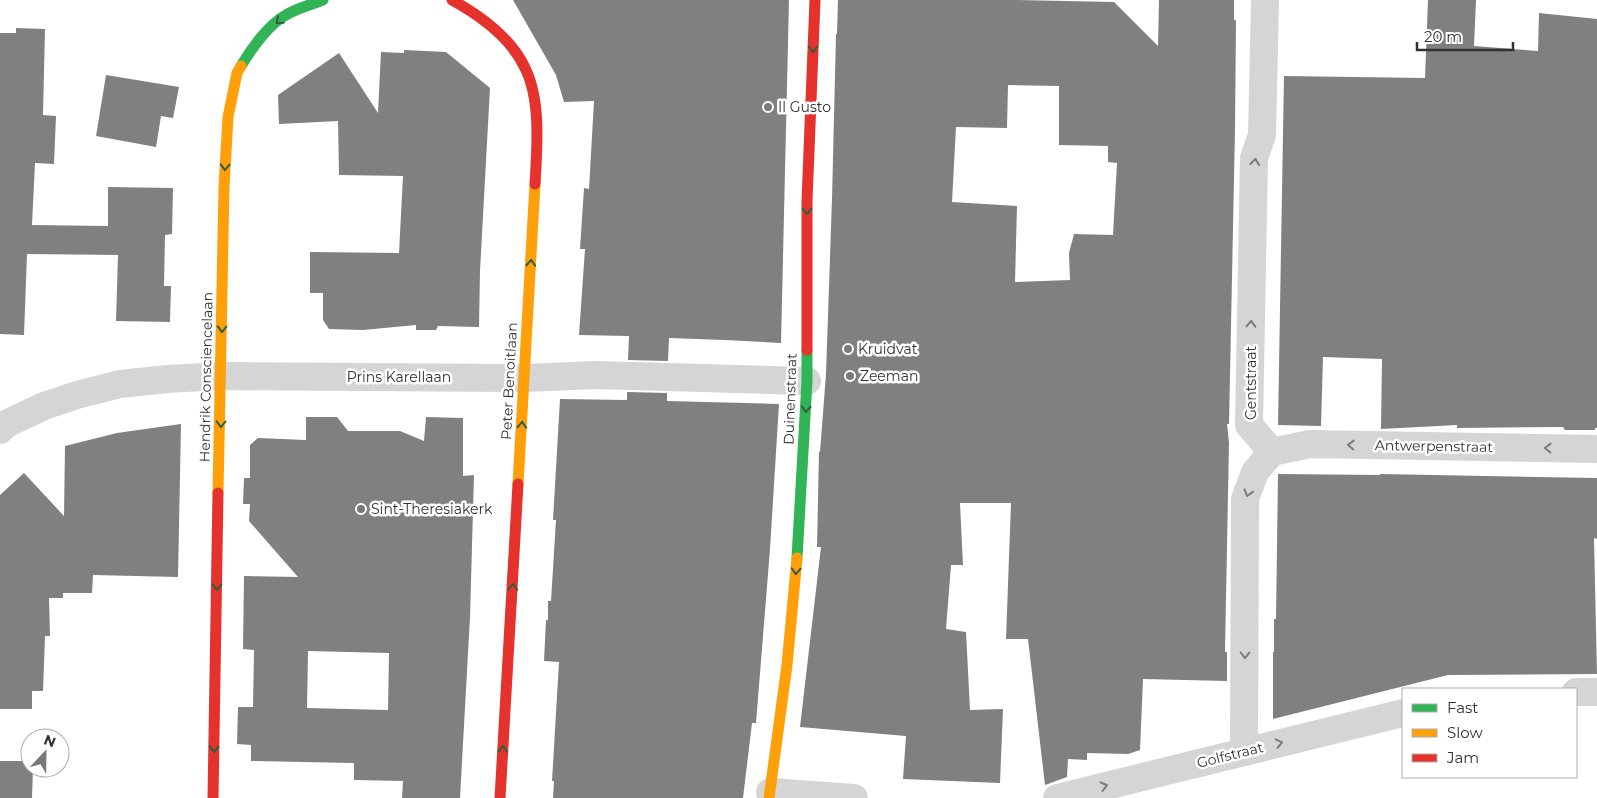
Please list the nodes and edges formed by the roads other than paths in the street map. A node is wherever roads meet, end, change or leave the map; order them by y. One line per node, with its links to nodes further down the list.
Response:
1 (323, 0): 5 (street, Hendrik Consciencelaan, one-way to 5)
2 (452, 0): 6 (street, Peter Benoitlaan, one-way to 2)
3 (815, 0): 7 (street, Duinenstraat, one-way to 7)
4 (1265, 0): 10 (street, Gentstraat, one-way to 4)
5 (222, 376): 6 (street, Prins Karellaan); 8 (street, Prins Karellaan); 16 (street, Hendrik Consciencelaan, one-way to 16)
6 (525, 378): 7 (street, Prins Karellaan); 17 (street, Peter Benoitlaan, one-way to 6)
7 (807, 381): 15 (street, Duinenstraat, one-way to 15)
8 (0, 430)
9 (1597, 449): 10 (street, Antwerpenstraat, one-way to 10)
10 (1272, 452): 14 (street, one-way to 14)
11 (1577, 692): 12 (street)
12 (1597, 692)
13 (1402, 713): 14 (street, Golfstraat, one-way to 13)
14 (1244, 751): 19 (street, Golfstraat, one-way to 14)
15 (770, 795): 18 (street)
16 (213, 798)
17 (500, 798)
18 (854, 798)
19 (1057, 798)

